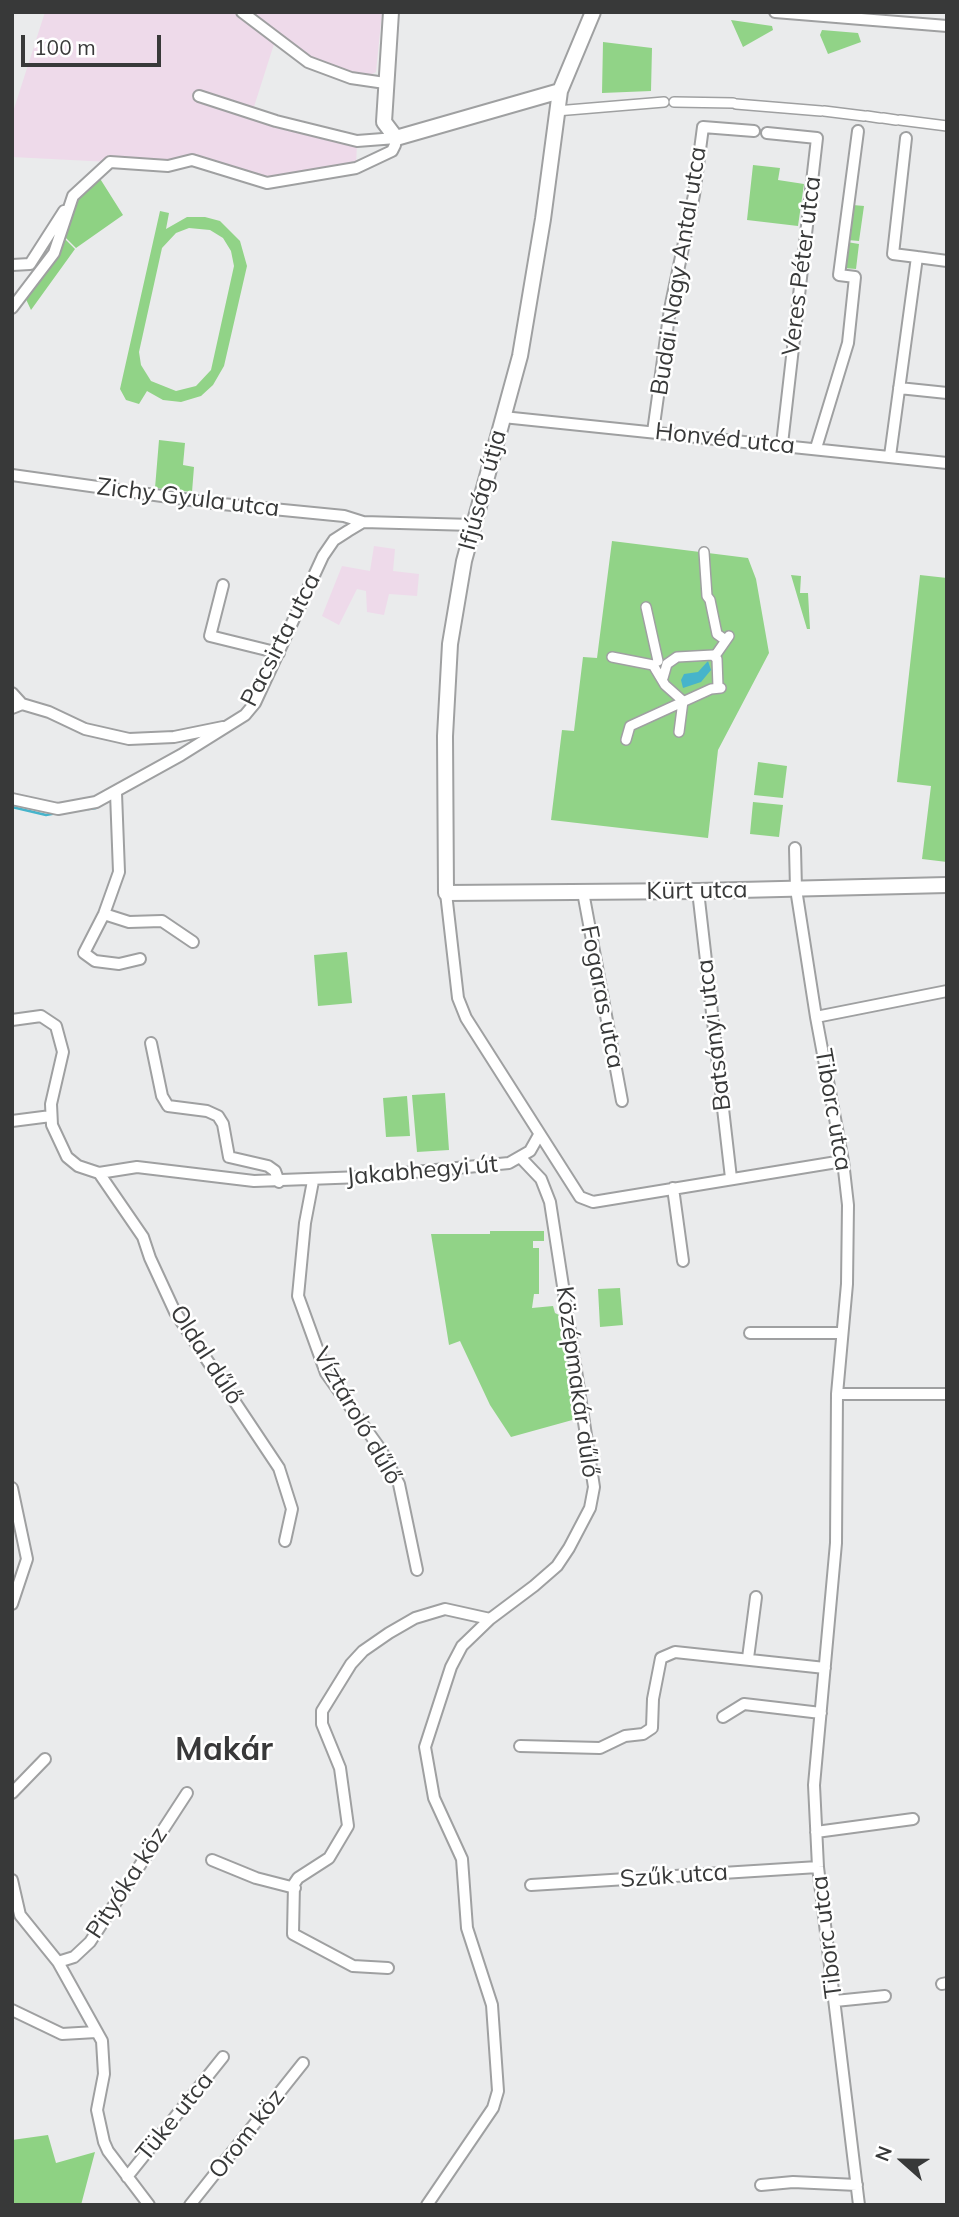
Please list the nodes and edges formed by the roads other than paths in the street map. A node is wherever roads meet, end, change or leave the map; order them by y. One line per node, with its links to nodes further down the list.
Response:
1 (243, 12): 6 (street)
2 (391, 12): 6 (street)
3 (593, 12): 7 (street, Ifjúság útja)
4 (775, 12): 5 (street)
5 (947, 26)
6 (385, 83): 14 (street)
7 (560, 91): 9 (street, Ifjúság útja); 14 (street)
8 (199, 96): 14 (street)
9 (556, 111): 10 (street); 23 (street, Ifjúság útja)
10 (947, 126)
11 (754, 131): 24 (street, Budai Nagy Antal utca)
12 (858, 131): 26 (street)
13 (767, 133): 25 (street, Veres Péter utca)
14 (396, 138): 16 (street)
15 (906, 138): 17 (street)
16 (73, 196): 19 (street); 20 (street)
17 (917, 257): 18 (street); 21 (street)
18 (947, 261)
19 (12, 265)
20 (12, 308)
21 (899, 388): 22 (street); 27 (street)
22 (947, 393)
23 (503, 417): 24 (street, Honvéd utca); 32 (street, Ifjúság útja)
24 (653, 432): 25 (street, Honvéd utca)
25 (782, 444): 26 (street, Honvéd utca)
26 (816, 448): 27 (street, Honvéd utca)
27 (890, 456): 28 (street, Honvéd utca)
28 (947, 463)
29 (12, 475): 30 (street, Zichy Gyula utca)
30 (344, 516): 31 (street, Zichy Gyula utca); 33 (street)
31 (363, 522): 32 (street); 33 (street, Pacsirta utca)
32 (473, 525): 56 (street, Ifjúság útja)
33 (348, 531): 37 (street, Pacsirta utca)
34 (704, 552): 38 (street)
35 (223, 585): 37 (street)
36 (646, 607): 40 (street)
37 (279, 653): 46 (street, Pacsirta utca)
38 (715, 656): 40 (street); 43 (street)
39 (612, 657): 40 (street)
40 (659, 664): 41 (street)
41 (672, 691): 43 (street); 45 (street)
42 (12, 693): 44 (street)
43 (683, 701): 45 (street); 47 (street)
44 (17, 706): 46 (street)
45 (671, 706): 48 (street)
46 (225, 726): 49 (street, Pacsirta utca)
47 (679, 732)
48 (626, 740)
49 (116, 793): 50 (street, Pacsirta utca); 57 (street)
50 (12, 799)
51 (794, 848): 53 (street, Tiborc utca)
52 (947, 885): 53 (street, Kürt utca)
53 (796, 889): 54 (street, Kürt utca); 61 (street, Tiborc utca)
54 (698, 891): 55 (street, Kürt utca); 71 (street, Batsányi utca)
55 (583, 892): 56 (street, Kürt utca); 64 (street, Fogaras utca)
56 (446, 893): 67 (street)
57 (104, 914): 58 (street); 59 (street)
58 (193, 942)
59 (140, 958)
60 (947, 990): 61 (street)
61 (816, 1017): 69 (street, Tiborc utca)
62 (12, 1020): 65 (street)
63 (150, 1043): 73 (street)
64 (622, 1101)
65 (51, 1116): 66 (street); 70 (street)
66 (12, 1121)
67 (539, 1135): 68 (street, Jakabhegyi út); 74 (street)
68 (521, 1158): 72 (street, Jakabhegyi út); 86 (street, Középmakár dűlő)
69 (844, 1161): 71 (street); 77 (street, Tiborc utca)
70 (99, 1173): 73 (street, Jakabhegyi út); 82 (street, Oldal dűlő)
71 (731, 1178): 74 (street)
72 (313, 1181): 73 (street, Jakabhegyi út); 83 (street, Víztároló dűlő)
73 (279, 1182)
74 (673, 1188): 75 (street)
75 (683, 1261)
76 (750, 1333): 77 (street)
77 (842, 1333): 78 (street, Tiborc utca)
78 (837, 1394): 79 (street); 88 (street, Tiborc utca)
79 (947, 1394)
80 (12, 1488): 81 (street)
81 (15, 1511): 85 (street)
82 (285, 1541)
83 (417, 1570)
84 (756, 1597): 87 (street)
85 (12, 1604)
86 (490, 1619): 101 (street); 115 (street, Középmakár dűlő)
87 (748, 1658): 88 (street); 91 (street)
88 (825, 1668): 89 (street, Tiborc utca)
89 (821, 1713): 90 (street); 96 (street, Tiborc utca)
90 (723, 1717)
91 (520, 1746)
92 (46, 1759): 93 (street)
93 (12, 1793)
94 (187, 1793): 102 (street, Pityóka köz)
95 (913, 1819): 96 (street)
96 (816, 1832): 98 (street, Tiborc utca)
97 (212, 1860): 101 (street)
98 (818, 1867): 100 (street, Szűk utca); 105 (street, Tiborc utca)
99 (12, 1880): 102 (street)
100 (531, 1885)
101 (295, 1888): 103 (street)
102 (58, 1962): 107 (street)
103 (388, 1968)
104 (885, 1996): 105 (street)
105 (835, 2001): 112 (street, Tiborc utca)
106 (12, 2011): 107 (street)
107 (96, 2032): 110 (street)
108 (223, 2057): 110 (street, Tüke utca)
109 (303, 2063): 114 (street, Orom köz)
110 (127, 2177): 113 (street)
111 (761, 2185): 112 (street)
112 (857, 2185): 116 (street, Tiborc utca)
113 (149, 2205)
114 (190, 2205)
115 (427, 2205)
116 (859, 2205)

